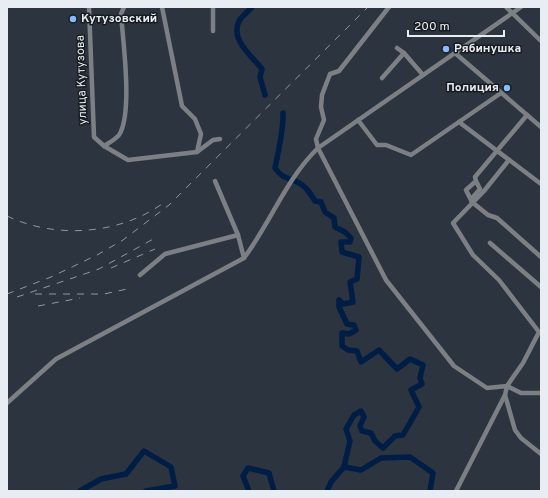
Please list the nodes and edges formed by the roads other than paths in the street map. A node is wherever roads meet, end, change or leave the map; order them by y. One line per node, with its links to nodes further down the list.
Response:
1 (89, 7): 22 (street, улица Кутузова)
2 (124, 7): 22 (street)
3 (162, 7): 25 (street)
4 (213, 7): 9 (street)
5 (389, 7): 23 (street)
6 (506, 7): 8 (street)
7 (521, 7): 8 (street)
8 (512, 14): 10 (street); 13 (street)
9 (213, 31)
10 (541, 41)
11 (397, 48): 12 (street)
12 (404, 53): 14 (street); 15 (street)
13 (455, 53): 14 (street); 16 (street)
14 (423, 75): 18 (street)
15 (382, 78)
16 (501, 94): 17 (street); 19 (street)
17 (527, 115): 20 (street); 24 (street)
18 (358, 120): 19 (street); 23 (street)
19 (459, 122): 24 (street)
20 (541, 127)
21 (220, 139): 25 (street)
22 (104, 146): 25 (street, улица Кутузова)
23 (318, 148): 34 (street); 38 (street)
24 (496, 150): 26 (street); 28 (street)
25 (197, 152)
26 (509, 160): 29 (street); 30 (street)
27 (215, 181): 31 (street)
28 (476, 181): 30 (street); 30 (street)
29 (541, 184)
30 (472, 202): 33 (street); 37 (street)
31 (238, 235): 34 (street); 35 (street)
32 (490, 243): 36 (street)
33 (541, 256)
34 (244, 258): 41 (street)
35 (140, 275)
36 (541, 287)
37 (540, 332): 38 (street)
38 (507, 386): 39 (street); 40 (street)
39 (541, 393)
40 (505, 395): 42 (street); 43 (street)
41 (7, 404)
42 (541, 454)
43 (456, 491)

